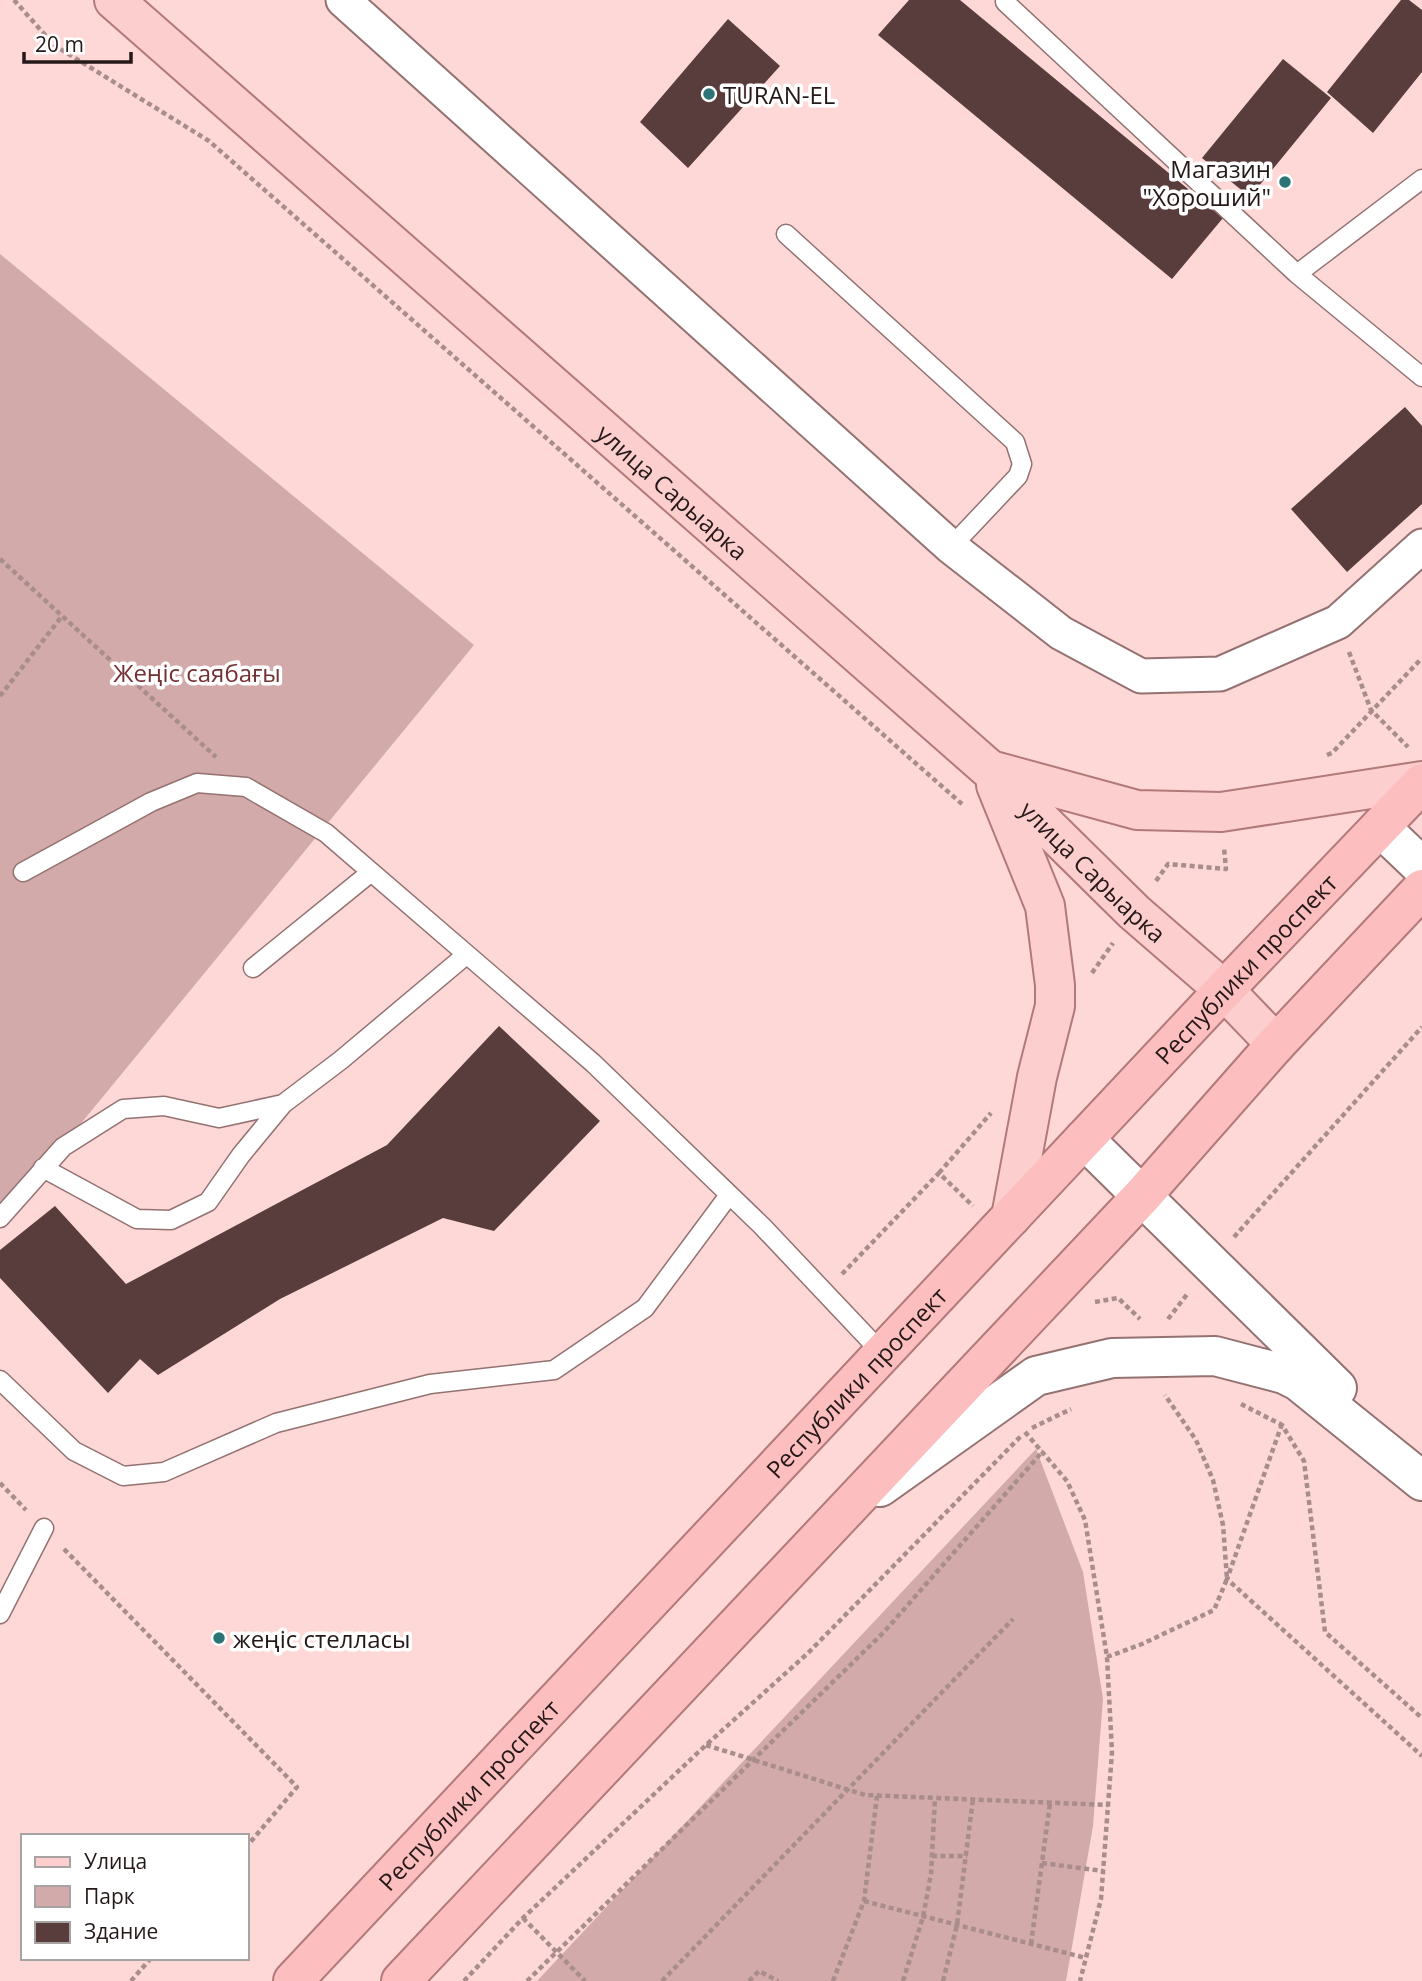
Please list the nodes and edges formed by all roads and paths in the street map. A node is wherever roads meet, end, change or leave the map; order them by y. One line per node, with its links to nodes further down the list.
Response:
1 (14, 0): 20 (path)
2 (114, 0): 17 (main road, улица Сарыарка)
3 (343, 0): 10 (street)
4 (1007, 0): 7 (lane)
5 (1422, 180): 7 (lane)
6 (786, 234): 10 (lane)
7 (1297, 274): 8 (lane)
8 (1422, 377)
9 (1422, 546): 13 (street)
10 (951, 547): 13 (street)
11 (0, 559): 12 (path)
12 (62, 615): 15 (path); 19 (path)
13 (1338, 622): 16 (path)
14 (1422, 659): 16 (path)
15 (0, 696)
16 (1371, 710): 18 (path)
17 (990, 770): 18 (main road); 28 (main road, улица Сарыарка); 36 (main road)
18 (1419, 772): 21 (highway, Республики проспект)
19 (254, 792): 23 (lane); 24 (lane)
20 (971, 811)
21 (1380, 827): 22 (main road); 28 (highway, Республики проспект)
22 (1422, 867)
23 (23, 873)
24 (370, 873): 26 (lane); 27 (lane)
25 (1422, 889): 30 (highway)
26 (466, 956): 31 (lane); 34 (lane)
27 (253, 968)
28 (1224, 990): 30 (main road, улица Сарыарка); 32 (highway, Республики проспект)
29 (1422, 1027): 38 (path)
30 (1276, 1044): 35 (highway)
31 (283, 1104): 33 (lane); 33 (lane)
32 (1084, 1139): 35 (main road); 36 (highway, Республики проспект)
33 (43, 1168): 37 (lane)
34 (729, 1195): 39 (lane); 41 (lane)
35 (1142, 1196): 38 (main road); 51 (highway)
36 (1011, 1217): 39 (highway, Республики проспект)
37 (0, 1218)
38 (1210, 1263): 40 (path); 48 (main road)
39 (883, 1354): 81 (highway, Республики проспект)
40 (1156, 1358): 42 (main road); 51 (main road); 53 (path)
41 (0, 1380)
42 (1298, 1381): 45 (path); 49 (main road)
43 (1237, 1402): 45 (path)
44 (1077, 1406): 46 (path)
45 (1282, 1425): 53 (path); 57 (path)
46 (1025, 1432): 47 (path); 58 (path)
47 (1043, 1451): 56 (path); 60 (path)
48 (1422, 1472)
49 (1422, 1481)
50 (0, 1483): 52 (path)
51 (838, 1517): 82 (highway)
52 (44, 1528): 54 (lane); 67 (path)
53 (1227, 1579): 56 (path); 59 (path)
54 (0, 1614)
55 (1013, 1619): 61 (path)
56 (1107, 1657): 66 (path)
57 (1422, 1717)
58 (706, 1745): 60 (path); 74 (path)
59 (1422, 1756)
60 (753, 1760): 61 (path); 77 (path)
61 (847, 1789): 62 (path); 86 (path)
62 (877, 1796): 63 (path); 72 (path)
63 (934, 1798): 64 (path); 68 (path)
64 (973, 1799): 65 (path); 69 (path)
65 (1050, 1802): 66 (path); 70 (path)
66 (1108, 1805): 71 (path)
67 (248, 1845)
68 (932, 1856): 69 (path); 73 (path)
69 (967, 1856): 75 (path)
70 (1042, 1863): 71 (path); 76 (path)
71 (1103, 1871): 78 (path)
72 (864, 1901): 73 (path); 89 (path)
73 (923, 1917): 75 (path); 90 (path)
74 (523, 1918): 77 (path); 83 (path)
75 (957, 1925): 76 (path); 91 (path)
76 (1031, 1944): 78 (path)
77 (556, 1952): 84 (path); 85 (path)
78 (1086, 1958): 92 (path)
79 (149, 1960): 80 (path)
80 (131, 1981)
81 (293, 1981)
82 (401, 1981)
83 (464, 1981)
84 (527, 1981)
85 (585, 1981)
86 (662, 1981)
87 (749, 1981): 88 (path)
88 (778, 1981)
89 (833, 1981)
90 (905, 1981)
91 (943, 1981)
92 (1080, 1981)

